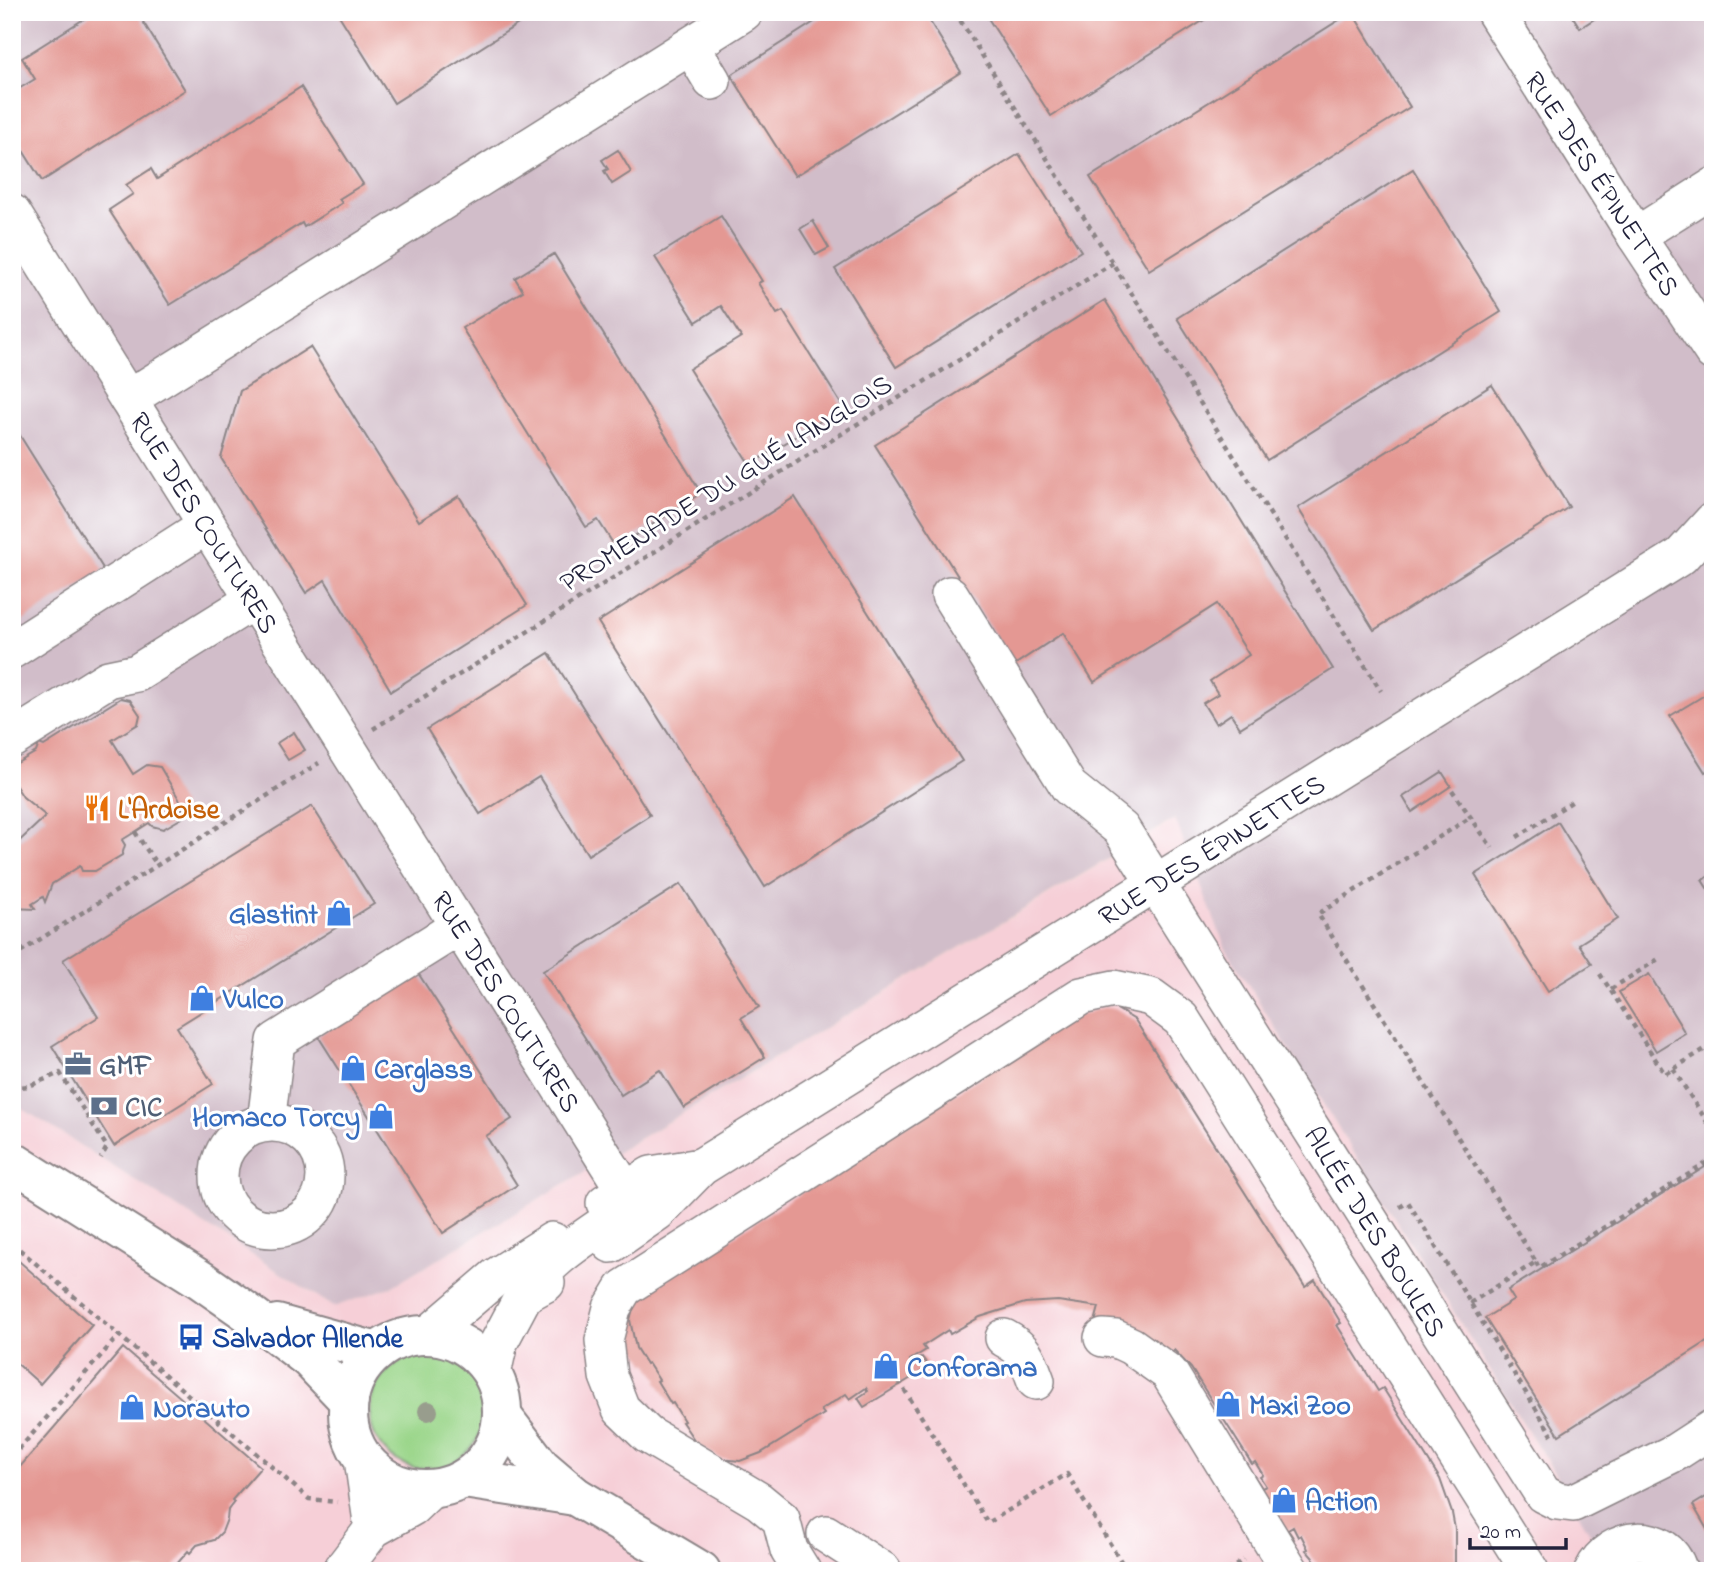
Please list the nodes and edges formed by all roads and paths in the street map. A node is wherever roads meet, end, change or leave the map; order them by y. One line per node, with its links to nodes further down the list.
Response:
1 (744, 12): 4 (street, RUE DES COUTURES)
2 (956, 12): 9 (path)
3 (1495, 12): 8 (street, RUE DES ÉPINETTES)
4 (691, 46): 5 (street); 11 (street, RUE DES COUTURES)
5 (712, 81)
6 (1713, 187): 8 (street)
7 (12, 214): 11 (street)
8 (1636, 236): 10 (street, RUE DES ÉPINETTES)
9 (1113, 262): 17 (path); 18 (path, PROMENADE DU GUÉ LANGLOIS)
10 (1713, 352)
11 (128, 399): 13 (street, RUE DES COUTURES)
12 (1713, 521): 28 (street, RUE DES ÉPINETTES)
13 (207, 525): 15 (street, RUE DES COUTURES); 16 (street)
14 (950, 595): 28 (street, ALLÉE DES BOULES)
15 (254, 600): 19 (street); 29 (street, RUE DES COUTURES)
16 (12, 650)
17 (1381, 691)
18 (372, 730)
19 (12, 739)
20 (324, 760): 27 (path)
21 (1452, 790): 23 (path)
22 (1573, 802): 25 (path)
23 (1471, 817): 26 (path); 46 (path)
24 (135, 832): 27 (path)
25 (1517, 837)
26 (1492, 848)
27 (157, 865): 30 (path)
28 (1157, 884): 42 (street, RUE DES ÉPINETTES); 60 (street, ALLÉE DES BOULES)
29 (460, 926): 37 (street); 43 (street, RUE DES COUTURES)
30 (12, 957)
31 (1660, 958): 33 (path)
32 (1601, 974): 33 (path)
33 (1611, 989): 35 (path)
34 (1713, 1044): 35 (path)
35 (1673, 1069): 38 (path)
36 (12, 1087): 39 (path)
37 (266, 1123)
38 (1713, 1132)
39 (102, 1158)
40 (1713, 1159): 46 (path)
41 (12, 1161): 49 (main road)
42 (701, 1167): 43 (street, RUE DES ÉPINETTES); 47 (street, RUE DES ÉPINETTES)
43 (624, 1189): 47 (street); 51 (street, RUE DES ÉPINETTES)
44 (1401, 1207): 48 (path)
45 (12, 1242): 50 (path)
46 (1536, 1262): 48 (path)
47 (524, 1295): 55 (street)
48 (1470, 1303): 61 (path)
49 (254, 1317): 54 (main road); 58 (main road)
50 (119, 1335): 62 (path); 66 (path)
51 (428, 1335): 54 (main road); 55 (main road)
52 (1004, 1338): 57 (street)
53 (1103, 1338): 74 (street)
54 (377, 1353): 58 (main road)
55 (492, 1374): 59 (main road)
56 (899, 1381): 73 (path)
57 (1036, 1381)
58 (349, 1401): 63 (main road)
59 (502, 1416): 64 (main road); 65 (main road)
60 (1713, 1428)
61 (1552, 1435)
62 (12, 1457)
63 (363, 1459): 64 (main road); 67 (street)
64 (447, 1484): 65 (main road); 67 (street)
65 (575, 1496): 70 (main road)
66 (338, 1502)
67 (373, 1529): 69 (street)
68 (826, 1534): 72 (street)
69 (341, 1571)
70 (701, 1571)
71 (802, 1571): 75 (street)
72 (883, 1571)
73 (1127, 1571)
74 (1290, 1571)
75 (1530, 1571)
76 (1593, 1571): 77 (street)
77 (1679, 1571)

